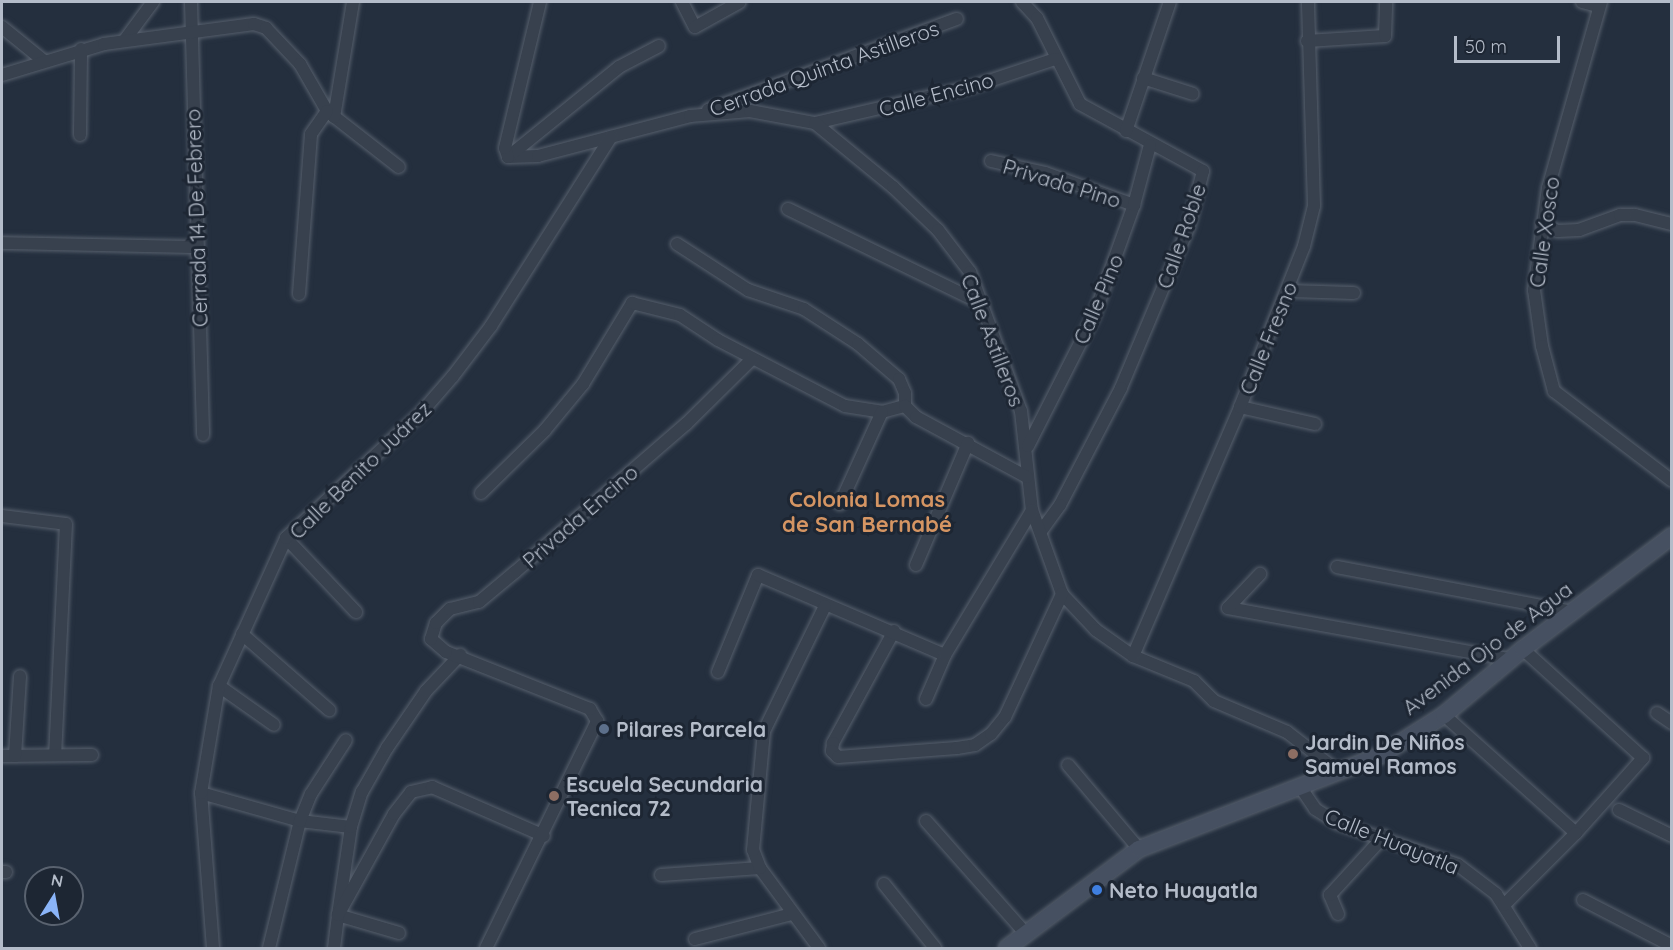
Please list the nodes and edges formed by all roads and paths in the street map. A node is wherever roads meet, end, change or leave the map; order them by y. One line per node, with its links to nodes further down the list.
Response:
1 (153, 2): 16 (street)
2 (191, 2): 15 (street, Cerrada 14 De Febrero)
3 (353, 2): 25 (street)
4 (540, 2): 32 (street)
5 (682, 2): 6 (street)
6 (740, 2)
7 (1022, 2): 20 (street, Calle Roble)
8 (1170, 2): 23 (street)
9 (1308, 2): 17 (street, Calle Fresno)
10 (1386, 2): 17 (street)
11 (1582, 2): 12 (street)
12 (1599, 4): 37 (street, Calle Xosco)
13 (957, 19): 26 (street, Cerrada Quinta Astilleros)
14 (2, 27): 21 (street)
15 (191, 32): 16 (street); 25 (street); 41 (street, Cerrada 14 De Febrero)
16 (124, 41): 19 (street)
17 (1307, 41): 42 (street, Calle Fresno)
18 (660, 46): 32 (street)
19 (81, 49): 21 (street); 29 (street)
20 (1055, 59): 27 (street, Calle Encino); 28 (street, Calle Roble)
21 (44, 61): 22 (street)
22 (2, 75)
23 (1143, 78): 24 (street); 28 (street)
24 (1193, 94)
25 (331, 114): 34 (street); 44 (street)
26 (690, 116): 27 (street, Calle Astilleros); 30 (street, Calle Astilleros)
27 (815, 123): 45 (street, Calle Astilleros)
28 (1126, 131): 31 (street, Calle Roble)
29 (80, 135)
30 (611, 137): 32 (street, Calle Astilleros); 62 (street, Calle Benito Juárez)
31 (1150, 145): 35 (street, Calle Pino); 60 (street, Calle Roble)
32 (508, 157)
33 (990, 161): 35 (street, Privada Pino)
34 (399, 167)
35 (1134, 205): 53 (street, Calle Pino)
36 (788, 209): 45 (street)
37 (1542, 224): 38 (street); 55 (street, Calle Xosco)
38 (1671, 224)
39 (2, 243): 41 (street)
40 (677, 244): 47 (street)
41 (197, 247): 51 (street, Cerrada 14 De Febrero)
42 (1287, 291): 43 (street); 48 (street, Calle Fresno)
43 (1354, 292)
44 (299, 294)
45 (983, 304): 53 (street, Calle Astilleros)
46 (752, 358): 49 (street); 56 (street); 73 (street, Privada Encino)
47 (905, 406): 49 (street); 52 (street)
48 (1240, 407): 50 (street); 75 (street, Calle Fresno)
49 (882, 412): 57 (street)
50 (1315, 424)
51 (203, 435)
52 (968, 443): 54 (street); 63 (street)
53 (1028, 446): 54 (street, Calle Astilleros)
54 (1027, 477): 58 (street, Calle Astilleros)
55 (1671, 481)
56 (481, 493)
57 (840, 504)
58 (1032, 510): 60 (street, Calle Astilleros); 74 (street)
59 (2, 516): 86 (street)
60 (1041, 531): 66 (street, Calle Astilleros)
61 (1671, 536): 69 (street, Avenida Ojo de Agua)
62 (286, 538): 68 (street); 71 (street, Calle Benito Juárez)
63 (916, 565)
64 (1337, 567): 69 (street)
65 (1260, 574): 72 (street)
66 (1062, 594): 70 (street); 75 (street, Calle Astilleros)
67 (825, 606): 70 (street); 76 (street); 103 (street)
68 (356, 612)
69 (1574, 612): 72 (street, Avenida Ojo de Agua)
70 (894, 631): 74 (street)
71 (242, 634): 78 (street, Calle Benito Juárez); 80 (street)
72 (1516, 654): 82 (street, Avenida Ojo de Agua); 98 (street)
73 (460, 655): 97 (street); 99 (street)
74 (945, 655): 79 (street)
75 (1133, 656): 91 (street, Calle Astilleros)
76 (718, 672)
77 (20, 676): 89 (street)
78 (219, 686): 84 (street); 93 (street, Calle Benito Juárez)
79 (926, 699)
80 (329, 710)
81 (1657, 713): 83 (street)
82 (1444, 715): 91 (street, Avenida Ojo de Agua); 98 (street)
83 (1671, 723)
84 (274, 724)
85 (346, 740): 95 (street)
86 (55, 754): 87 (street); 89 (street)
87 (92, 755)
88 (2, 756): 89 (street)
89 (15, 756)
90 (1068, 765): 102 (street)
91 (1340, 773): 92 (street, Avenida Ojo de Agua)
92 (1301, 788): 100 (street, Calle Huayatla); 102 (street, Avenida Ojo de Agua)
93 (201, 793): 95 (street); 115 (street, Calle Benito Juárez)
94 (1619, 810): 101 (street)
95 (300, 821): 97 (street); 116 (street)
96 (926, 821): 112 (street)
97 (351, 827): 110 (street)
98 (1576, 833): 107 (street)
99 (544, 836): 110 (street); 118 (street)
100 (1384, 836): 107 (street, Calle Huayatla); 109 (street)
101 (1671, 836)
102 (1139, 849): 112 (street, Avenida Ojo de Agua)
103 (760, 868): 104 (street); 108 (street)
104 (661, 875)
105 (884, 884): 120 (street)
106 (1583, 900): 114 (street)
107 (1504, 905): 122 (street, Calle Huayatla)
108 (792, 914): 113 (street); 119 (street)
109 (1338, 914)
110 (338, 915): 111 (street); 117 (street)
111 (399, 933)
112 (1026, 934): 121 (street, Avenida Ojo de Agua)
113 (694, 939)
114 (1671, 946)
115 (213, 948)
116 (269, 948)
117 (334, 948)
118 (486, 948)
119 (819, 948)
120 (935, 948)
121 (1007, 948)
122 (1530, 948)

